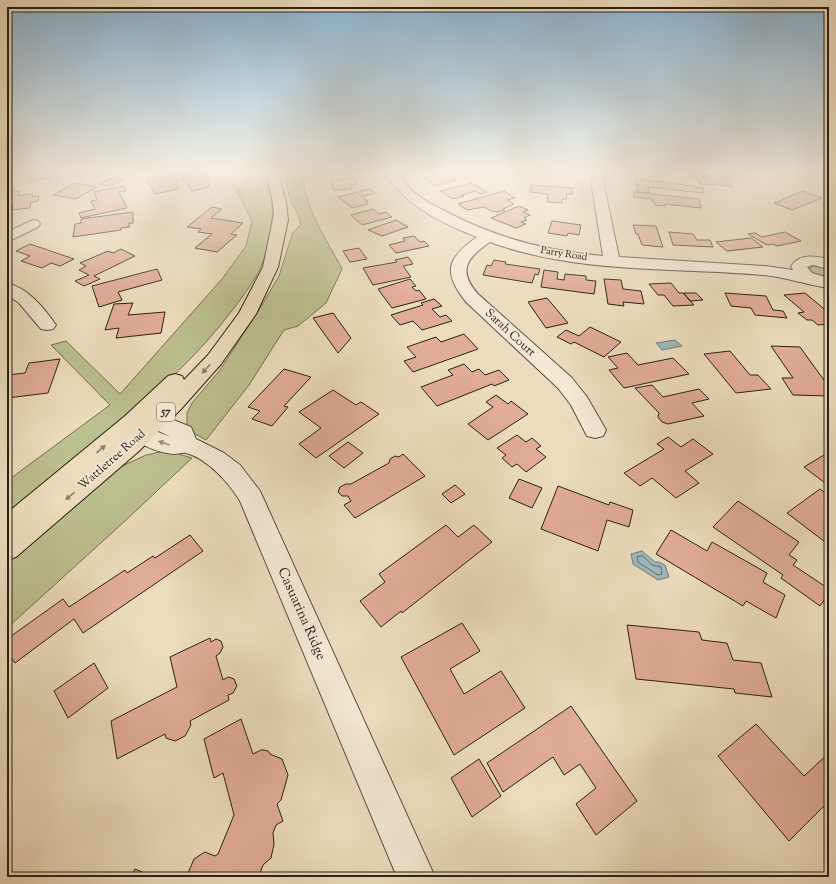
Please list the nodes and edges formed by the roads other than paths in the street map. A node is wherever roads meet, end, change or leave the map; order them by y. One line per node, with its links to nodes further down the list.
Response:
1 (281, 214): 14 (main road, Wattletree Road / 57)
2 (439, 214): 5 (street, Parry Road)
3 (603, 214): 7 (street)
4 (33, 224): 6 (street)
5 (487, 236): 7 (street, Parry Road); 15 (street, Sarah Court)
6 (7, 238)
7 (612, 260): 10 (street, Parry Road)
8 (801, 263): 9 (street, Parry Road); 10 (street, Parry Road); 11 (street)
9 (827, 263)
10 (760, 270): 11 (street, Parry Road)
11 (823, 282)
12 (7, 288): 13 (street)
13 (47, 325)
14 (141, 424): 16 (main road, Wattletree Road / 57, one-way to 14); 17 (main road, Wattletree Road / 57, one-way to 17); 18 (street, Casuarina Ridge)
15 (595, 430)
16 (7, 528)
17 (7, 549)
18 (416, 877)

